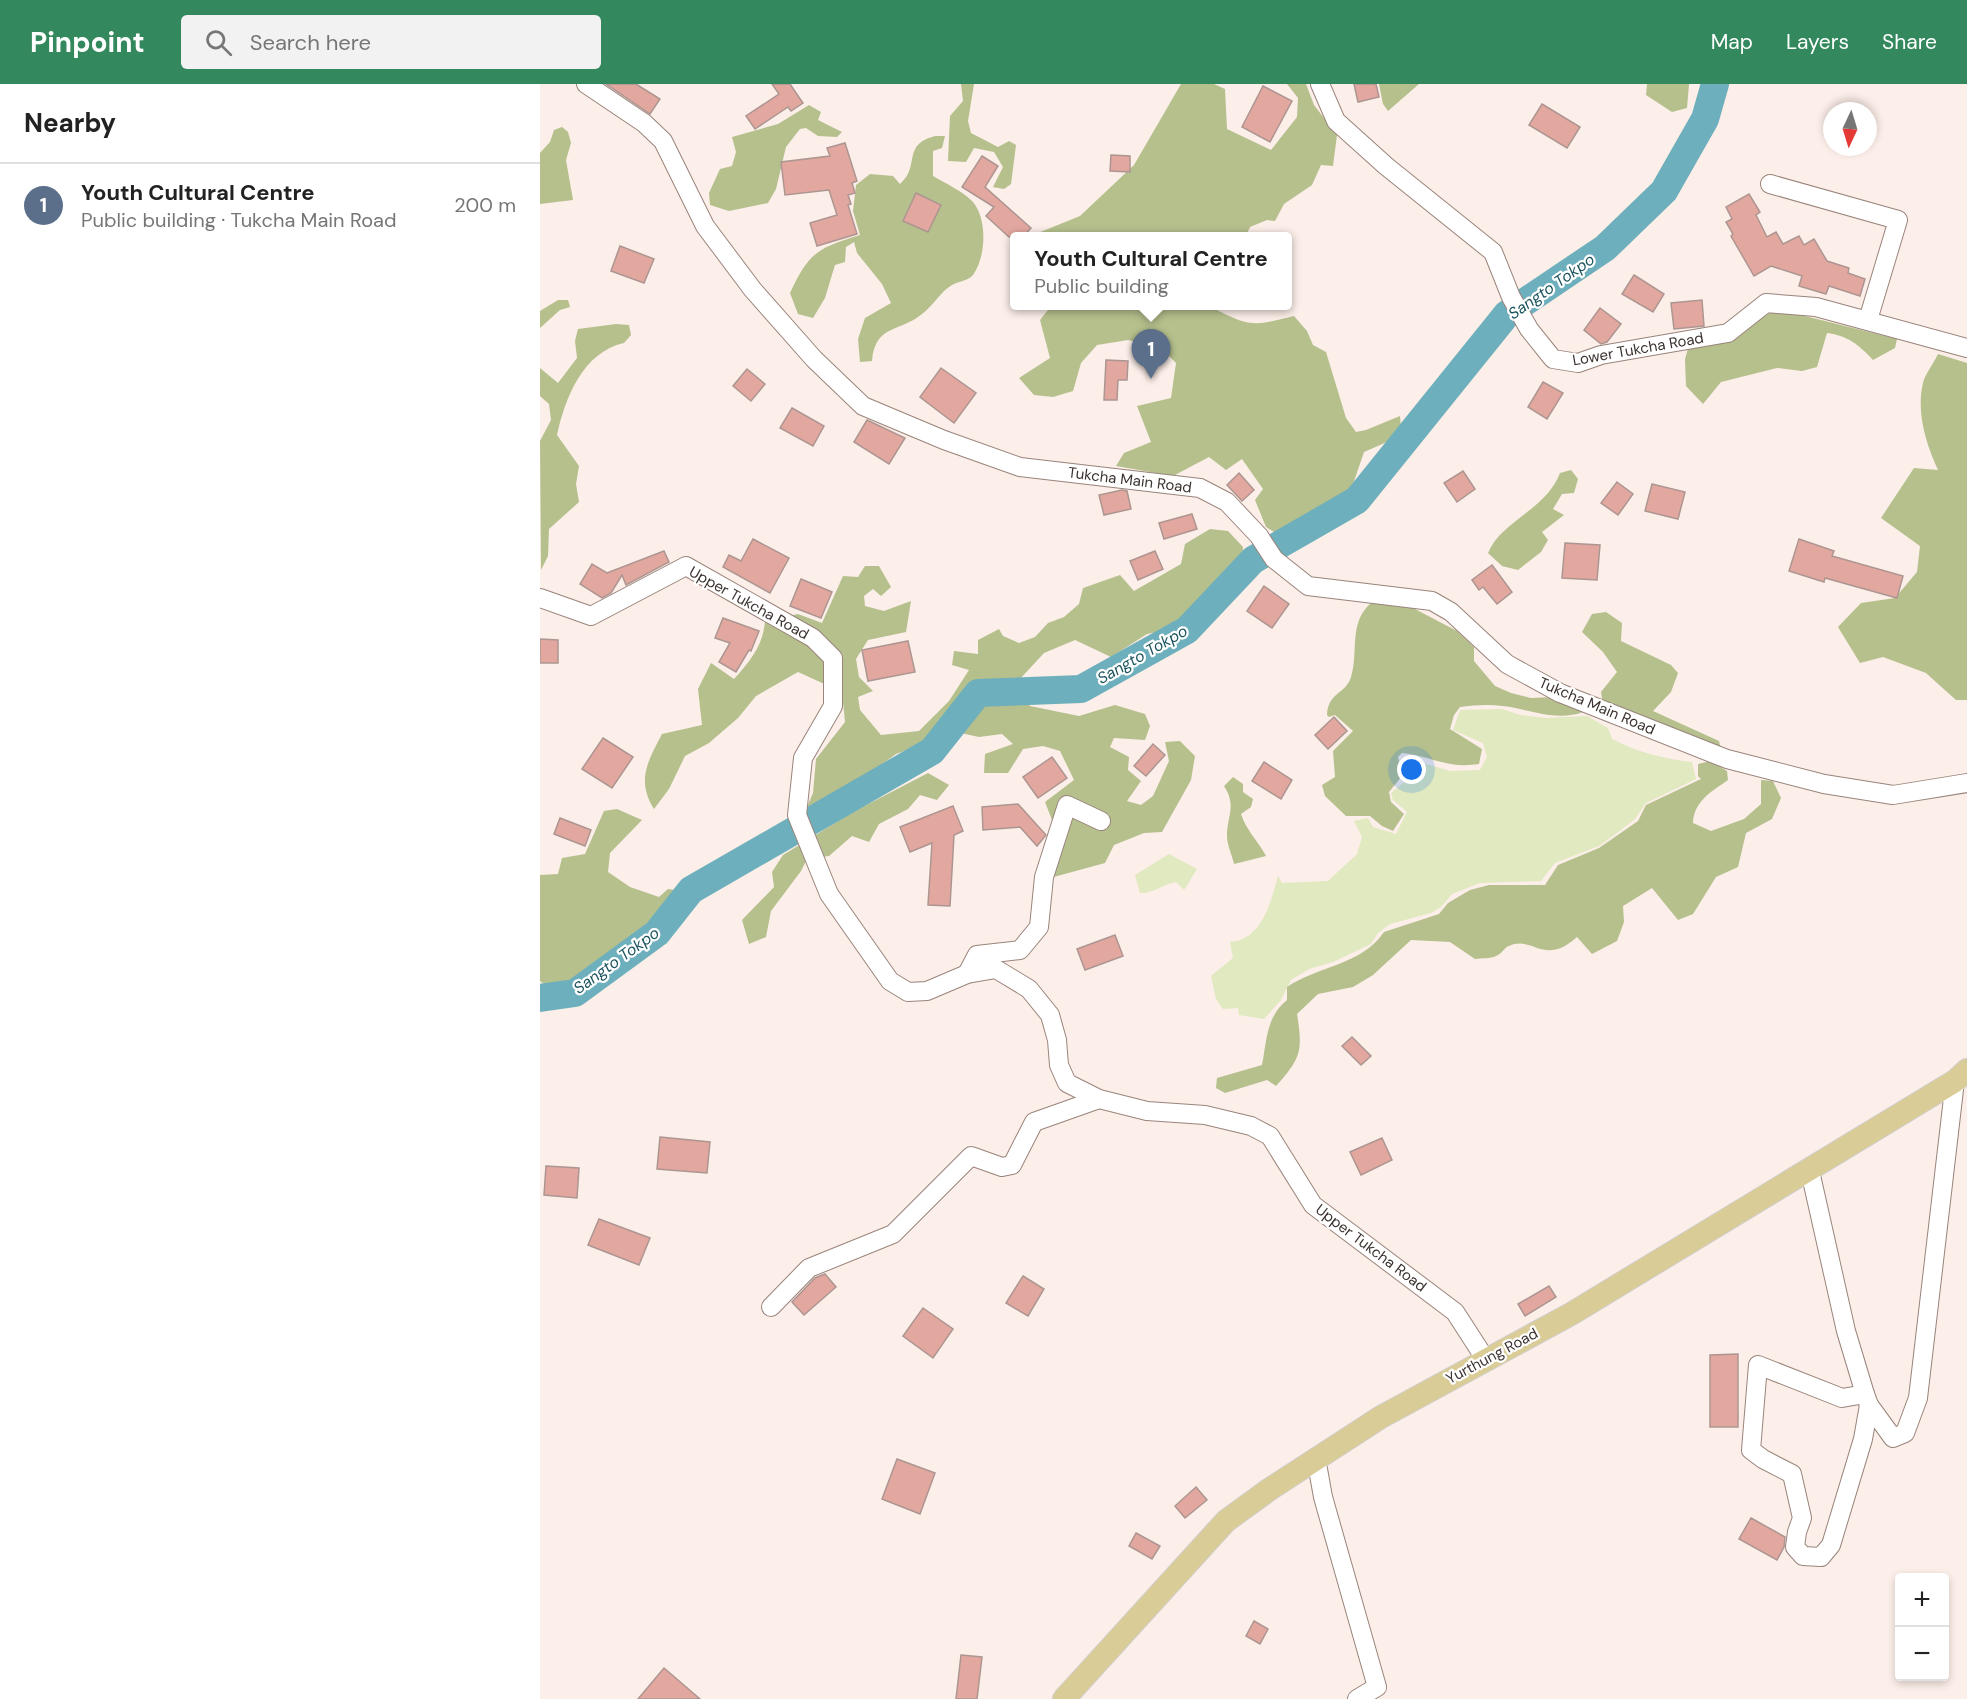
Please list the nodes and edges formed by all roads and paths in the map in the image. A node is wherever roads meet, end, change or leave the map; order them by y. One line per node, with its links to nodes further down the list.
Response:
1 (586, 84): 7 (street, Tukcha Main Road)
2 (1320, 84): 4 (street, Lower Tukcha Road)
3 (1770, 184): 4 (street)
4 (1868, 320): 5 (street, Lower Tukcha Road)
5 (1967, 348)
6 (540, 598): 9 (street, Upper Tukcha Road)
7 (1967, 783)
8 (1101, 820): 9 (street)
9 (967, 974): 11 (street, Upper Tukcha Road)
10 (1961, 1075): 12 (main road, Yurthung Road); 15 (street)
11 (1099, 1099): 13 (street); 14 (street, Upper Tukcha Road)
12 (1810, 1171): 14 (main road, Yurthung Road); 15 (street)
13 (771, 1307)
14 (1486, 1360): 16 (main road, Yurthung Road)
15 (1867, 1400): 15 (street)
16 (1316, 1458): 17 (main road, Yurthung Road); 18 (street)
17 (1064, 1699)
18 (1357, 1699)

